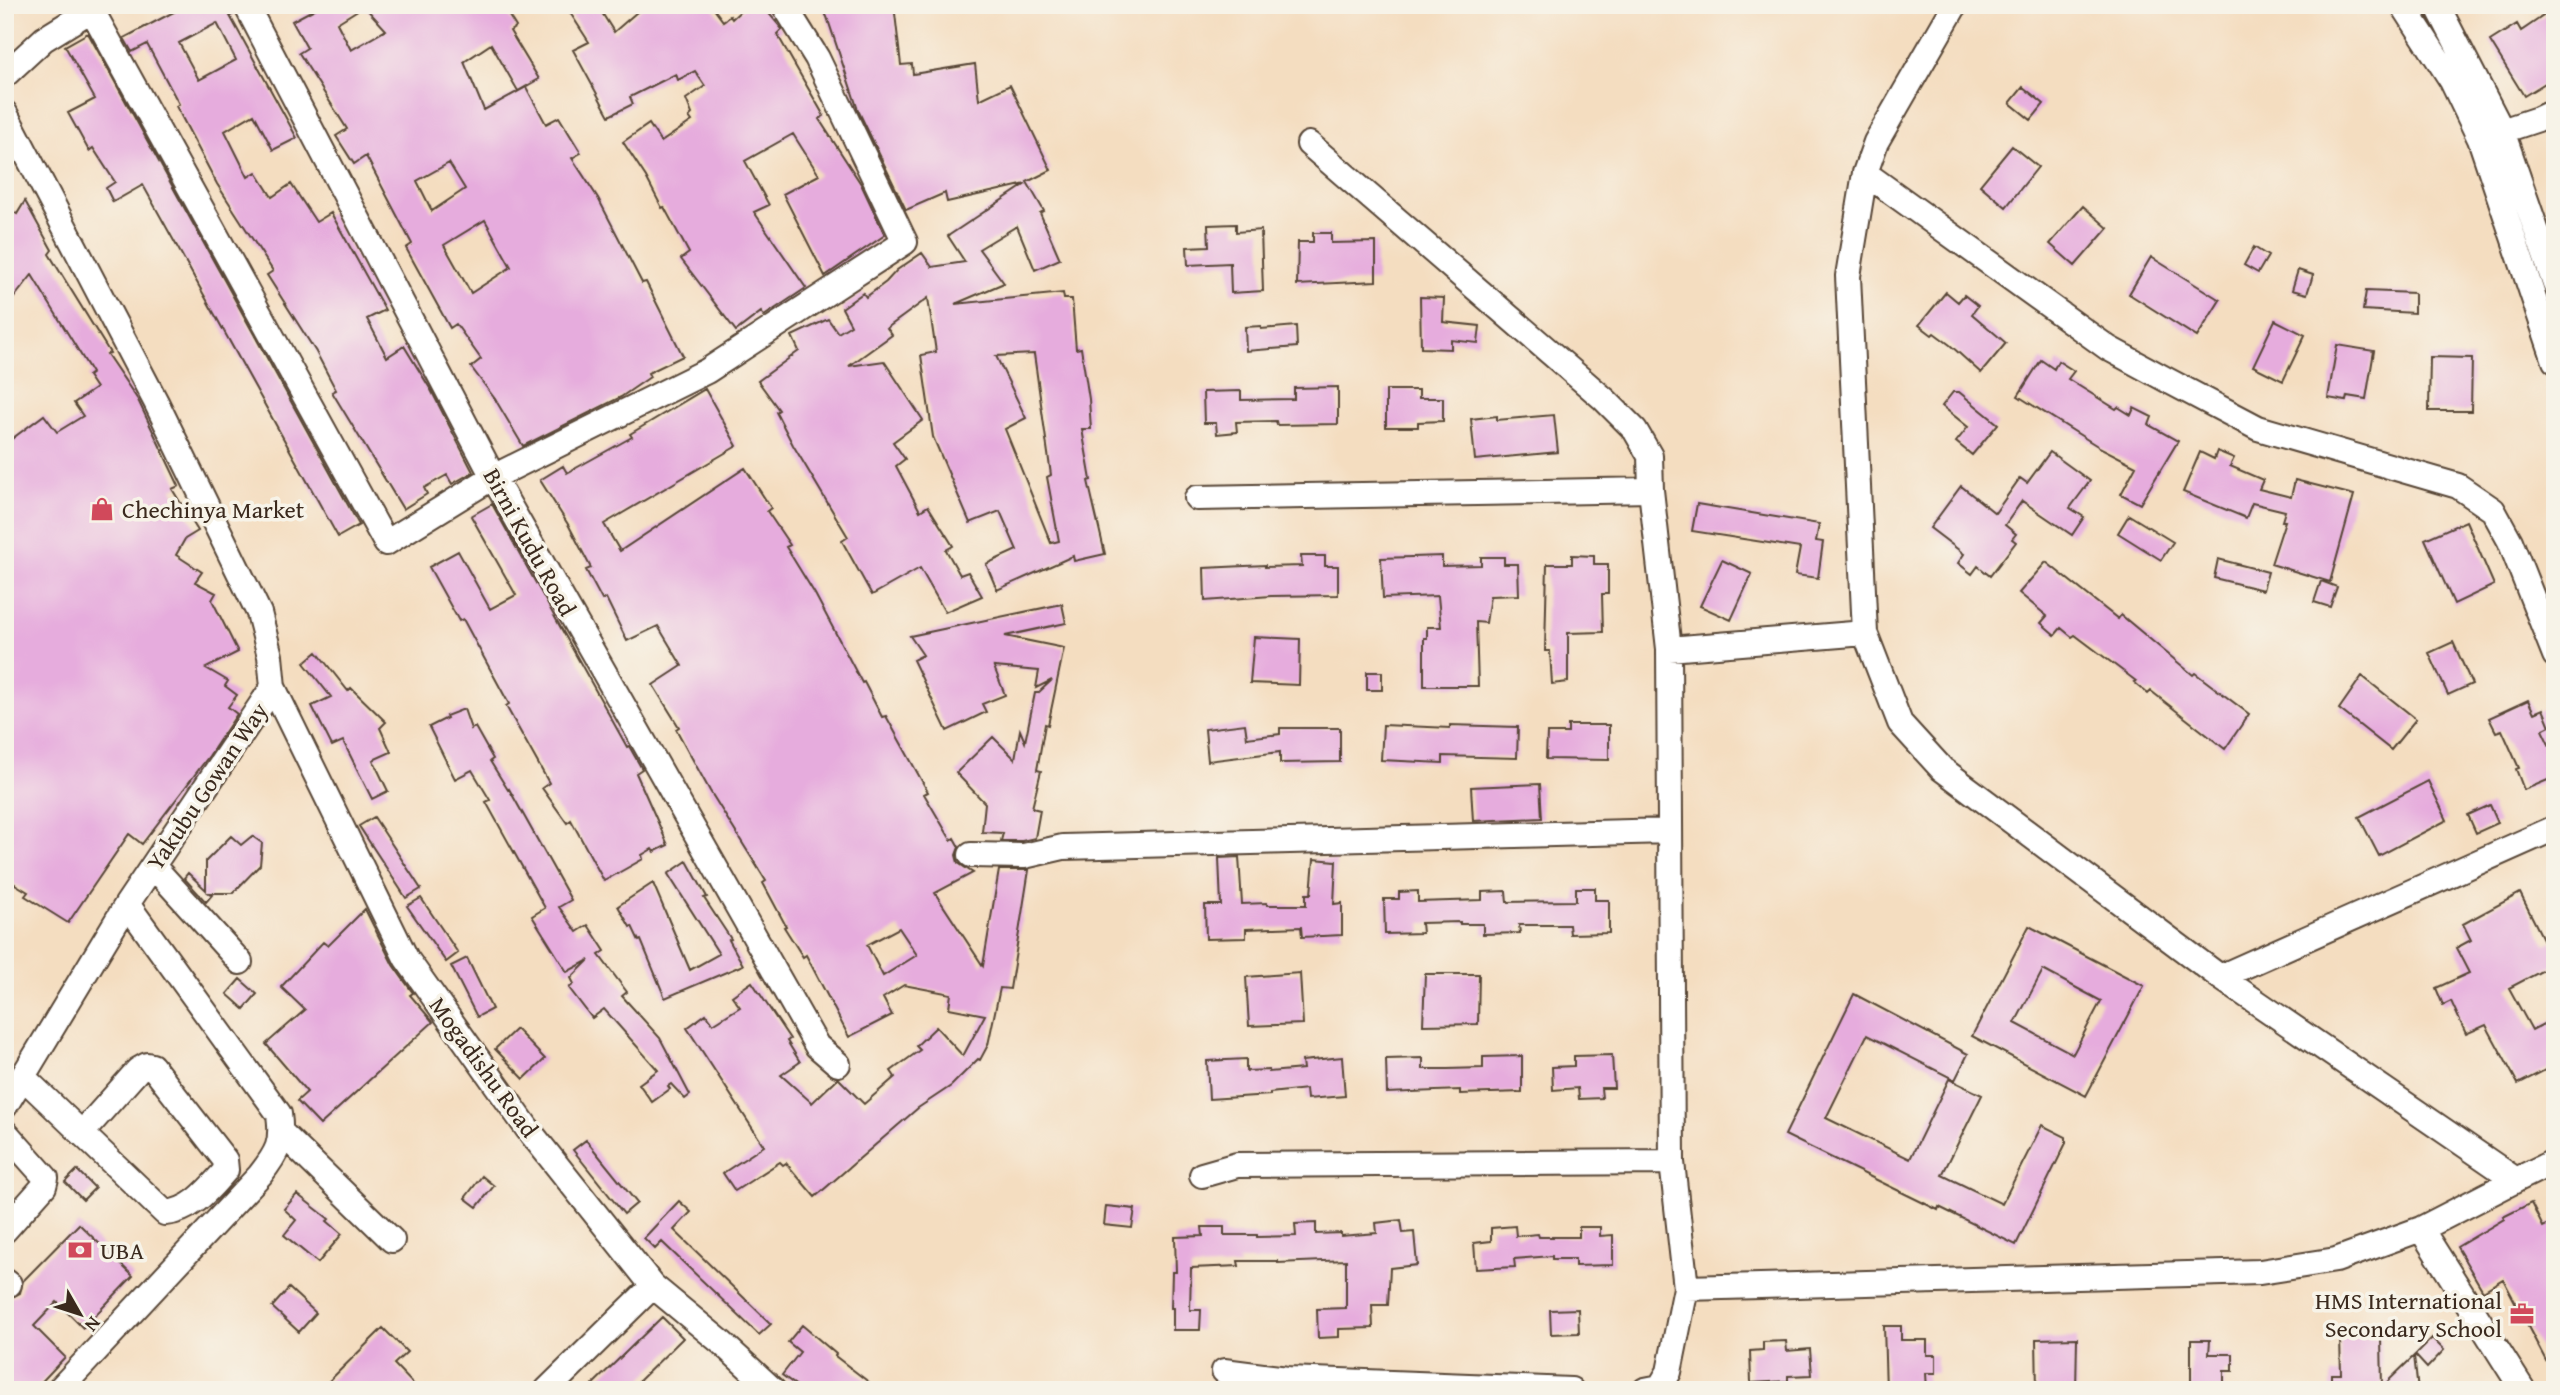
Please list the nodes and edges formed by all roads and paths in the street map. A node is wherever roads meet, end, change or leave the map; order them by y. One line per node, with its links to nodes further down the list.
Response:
1 (246, 5): 15 (street, Birni Kudu Road)
2 (784, 5): 15 (street)
3 (1955, 5): 12 (street)
4 (2403, 5): 10 (street)
5 (2437, 5): 10 (street)
6 (93, 7): 7 (street); 15 (street)
7 (5, 75)
8 (2555, 111): 10 (street)
9 (5, 113): 21 (street, Yakubu Gowan Way)
10 (2491, 135): 13 (street); 14 (street)
11 (1309, 145): 16 (street)
12 (1865, 173): 18 (street); 20 (street)
13 (2555, 284)
14 (2555, 361)
15 (493, 477): 29 (street, Birni Kudu Road)
16 (1651, 489): 17 (street); 19 (street)
17 (1197, 498)
18 (1865, 633): 19 (street); 28 (street)
19 (1669, 649): 23 (street)
20 (2555, 655)
21 (273, 687): 25 (street, Yakubu Gowan Way); 42 (street, Mogadishu Road)
22 (2555, 828): 28 (street)
23 (1669, 831): 24 (street); 36 (street)
24 (971, 855)
25 (153, 866): 26 (street, Yakubu Gowan Way); 27 (street)
26 (127, 904): 30 (street, Yakubu Gowan Way); 34 (street)
27 (240, 962)
28 (2220, 977): 38 (street)
29 (838, 1064)
30 (23, 1077): 31 (street, Yakubu Gowan Way); 33 (street)
31 (5, 1106)
32 (5, 1132): 40 (street)
33 (82, 1133): 33 (street)
34 (282, 1133): 41 (street); 45 (street)
35 (2555, 1161): 38 (street)
36 (1672, 1162): 37 (street); 43 (street)
37 (1202, 1175)
38 (2516, 1180): 39 (street)
39 (2421, 1229): 43 (street); 50 (street)
40 (5, 1230)
41 (392, 1240)
42 (653, 1286): 46 (street); 47 (street, Mogadishu Road)
43 (1686, 1288): 49 (street)
44 (1224, 1371): 48 (street)
45 (59, 1390)
46 (547, 1390)
47 (773, 1390)
48 (1571, 1390)
49 (1645, 1390)
50 (2523, 1390)

